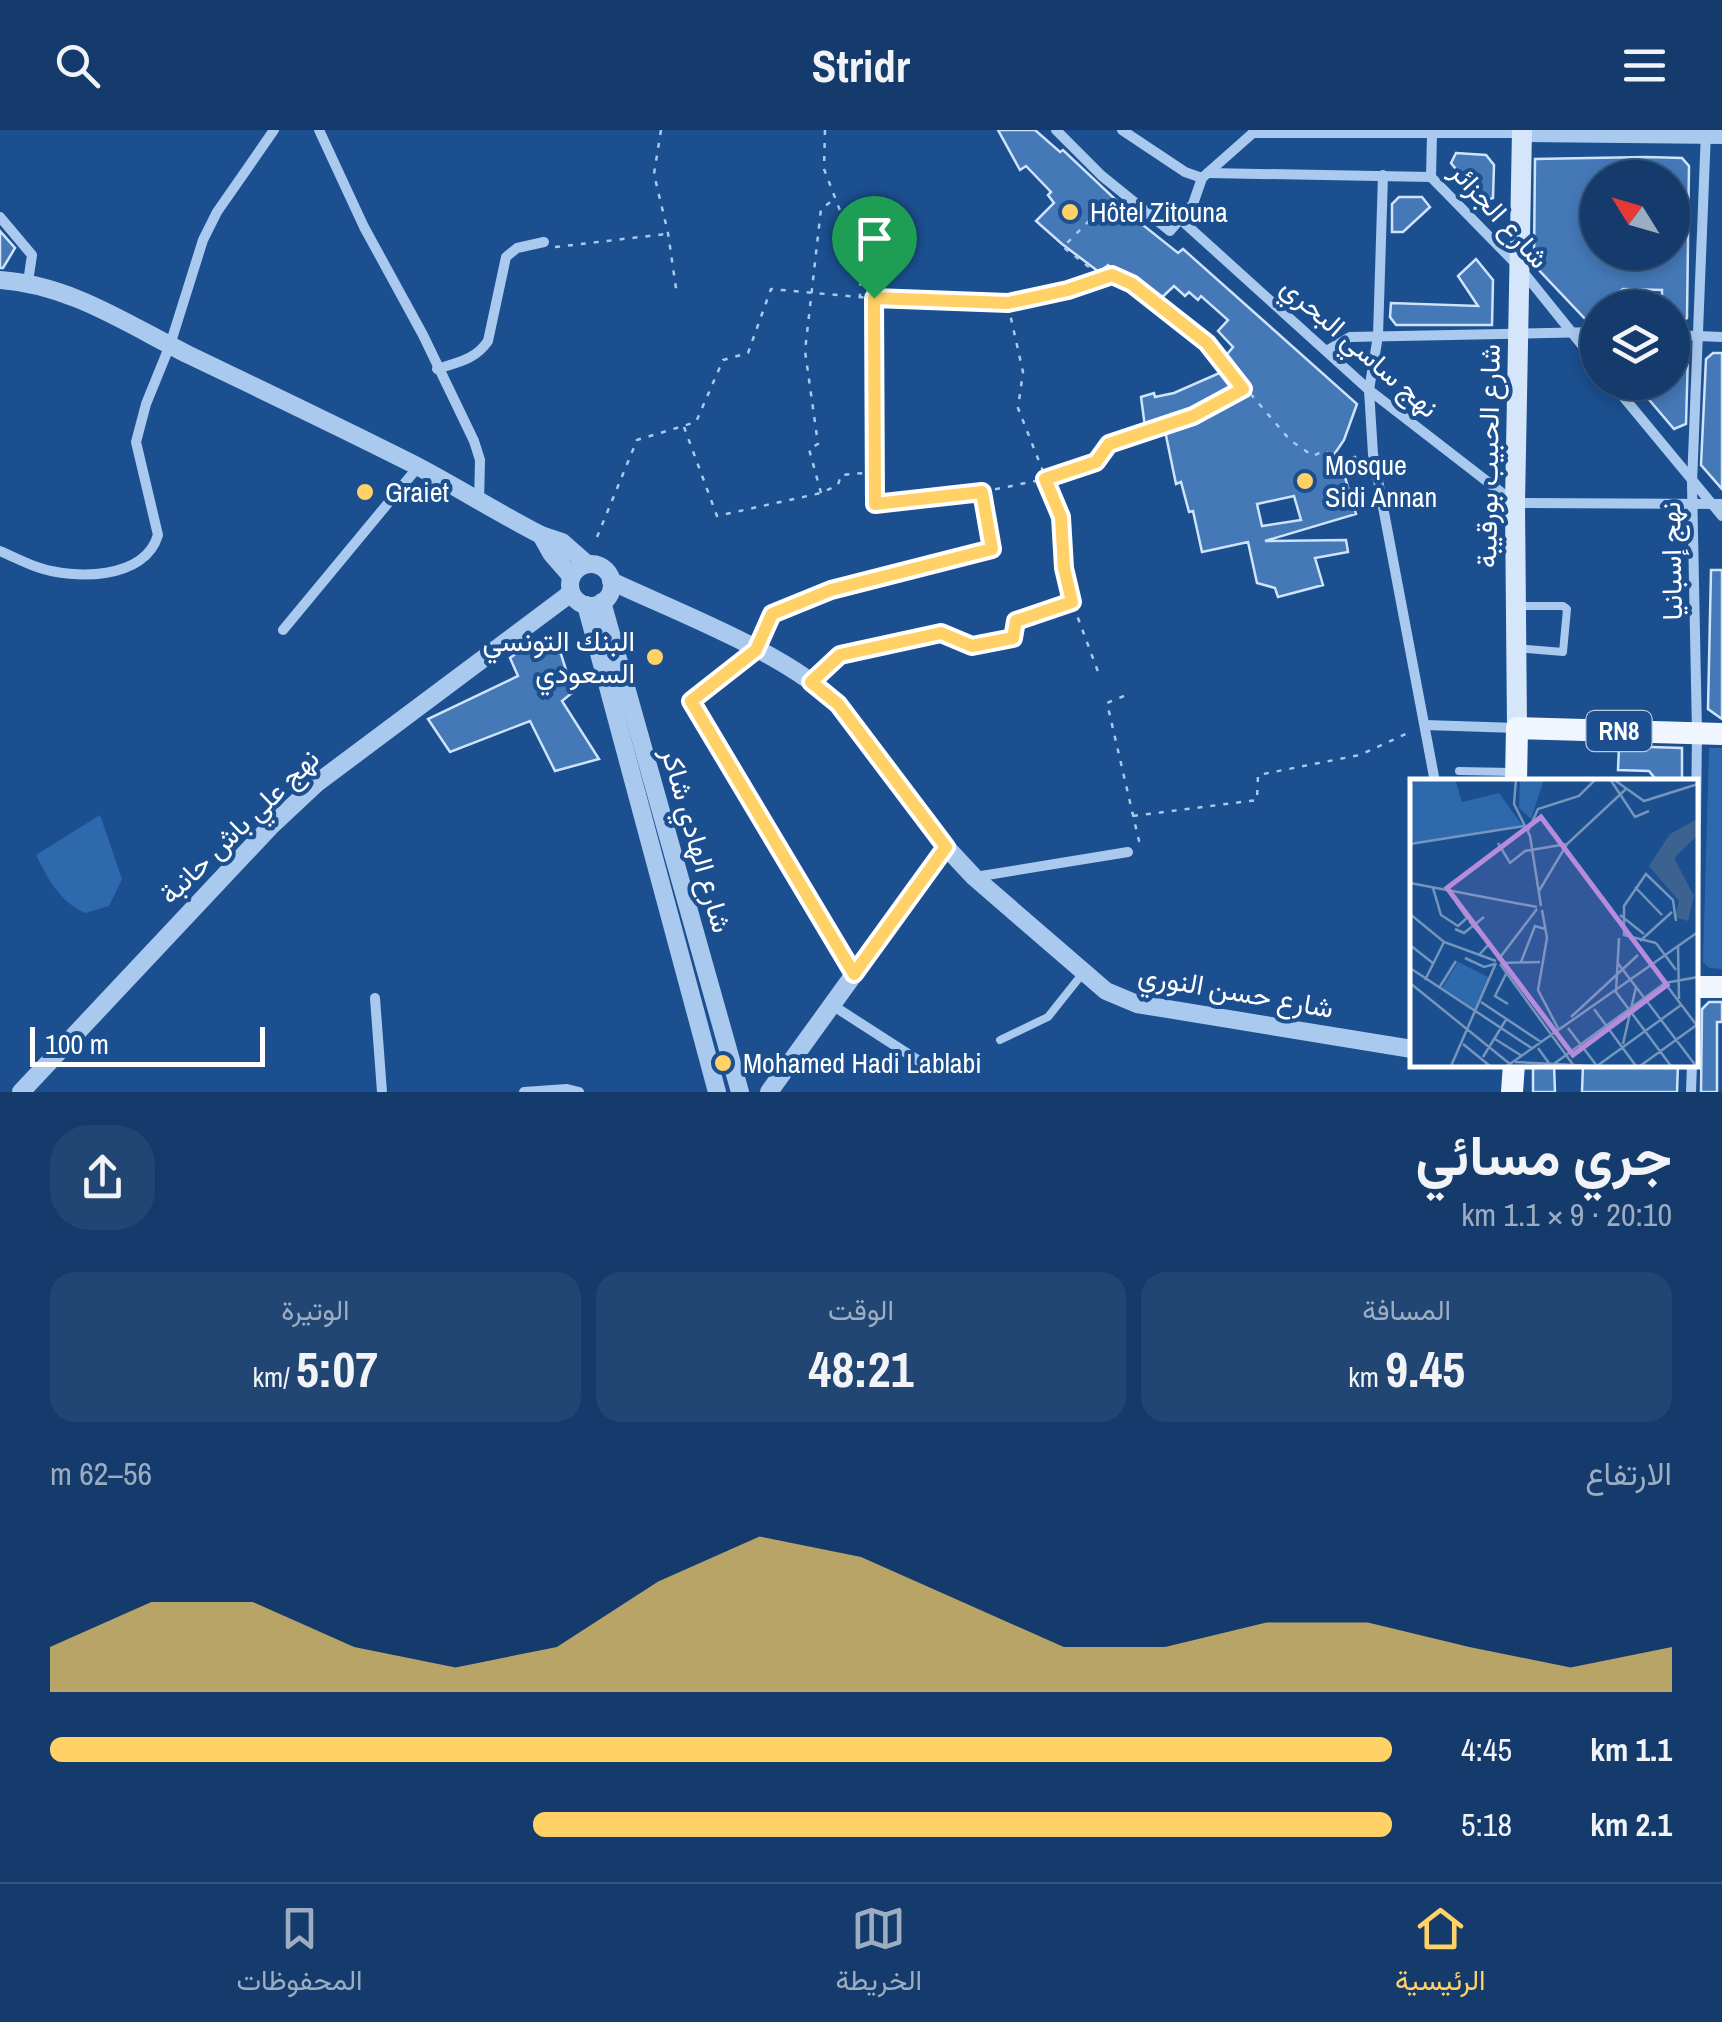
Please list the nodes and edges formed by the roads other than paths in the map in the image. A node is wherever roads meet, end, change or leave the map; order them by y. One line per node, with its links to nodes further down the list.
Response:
1 (274, 130): 26 (street)
2 (320, 130): 28 (street)
3 (1056, 130): 13 (street)
4 (1122, 130): 10 (street)
5 (1522, 131): 7 (street); 8 (street); 15 (main road, شارع الحبيب بورقيبة)
6 (1255, 132): 8 (street); 10 (street)
7 (1711, 133): 23 (street, نهج إسبانيا)
8 (1432, 134): 11 (street, شارع الجزائر)
9 (1382, 175): 10 (street); 11 (street); 21 (street)
10 (1205, 176): 13 (street)
11 (1431, 177): 15 (street, شارع الجزائر)
12 (0, 217): 17 (street)
13 (1180, 219): 27 (street, نهج ساسي البحري)
14 (544, 242): 28 (street)
15 (1520, 268): 18 (street, شارع الجزائر); 20 (main road, شارع الحبيب بورقيبة)
16 (0, 280): 17 (street)
17 (28, 282): 26 (street)
18 (1570, 331): 19 (street); 20 (street); 25 (street, شارع الجزائر)
19 (1580, 331)
20 (1519, 335): 21 (street); 34 (main road, شارع الحبيب بورقيبة)
21 (1378, 336): 27 (street); 29 (street)
22 (1690, 336): 23 (street)
23 (1695, 336): 24 (street); 32 (street, نهج إسبانيا)
24 (1722, 337)
25 (1580, 343)
26 (170, 346): 31 (street); 39 (street)
27 (1328, 350): 29 (street, نهج ساسي البحري)
28 (437, 369): 33 (street)
29 (1369, 390): 34 (street, نهج ساسي البحري); 48 (street)
30 (1625, 400): 32 (street)
31 (418, 466): 33 (street); 45 (street)
32 (1692, 483): 35 (street, نهج إسبانيا); 36 (street)
33 (478, 502): 38 (street)
34 (1515, 503): 35 (street); 44 (main road, شارع الحبيب بورقيبة)
35 (1692, 504): 36 (street); 50 (street, نهج إسبانيا)
36 (1717, 504): 37 (street)
37 (1722, 516)
38 (542, 535): 40 (street); 42 (street)
39 (0, 551)
40 (587, 564): 41 (street); 42 (street)
41 (611, 580): 43 (street); 47 (street, شارع حسن النوري)
42 (571, 584): 43 (street); 68 (street, نهج علي باش حانبة)
43 (594, 604): 72 (street, شارع الهادي شاكر); 73 (street, شارع الهادي شاكر)
44 (1517, 606): 46 (main road, شارع الحبيب بورقيبة); 46 (lane)
45 (283, 630)
46 (1516, 648): 49 (main road, شارع الحبيب بورقيبة)
47 (756, 650): 56 (street, شارع حسن النوري); 60 (street)
48 (1425, 725): 49 (street); 54 (street)
49 (1517, 728): 50 (main road, RN8); 53 (main road, شارع الحبيب بورقيبة)
50 (1697, 733): 51 (main road, RN8); 55 (street, نهج إسبانيا)
51 (1722, 734)
52 (1459, 771): 53 (lane)
53 (1516, 777)
54 (1434, 779)
55 (1696, 779)
56 (946, 847): 58 (street, شارع حسن النوري); 60 (street)
57 (1128, 852): 58 (street)
58 (974, 877): 59 (street, شارع حسن النوري)
59 (1083, 973): 63 (lane); 64 (street, شارع حسن النوري)
60 (854, 974): 62 (street)
61 (375, 998): 69 (street)
62 (832, 1006): 67 (street); 74 (street)
63 (1000, 1040)
64 (1410, 1049)
65 (1514, 1067): 75 (main road)
66 (1692, 1067): 76 (street)
67 (934, 1070)
68 (20, 1092)
69 (382, 1092)
70 (524, 1092): 71 (street)
71 (579, 1092)
72 (717, 1092)
73 (740, 1092)
74 (769, 1092)
75 (1512, 1092)
76 (1691, 1092)

